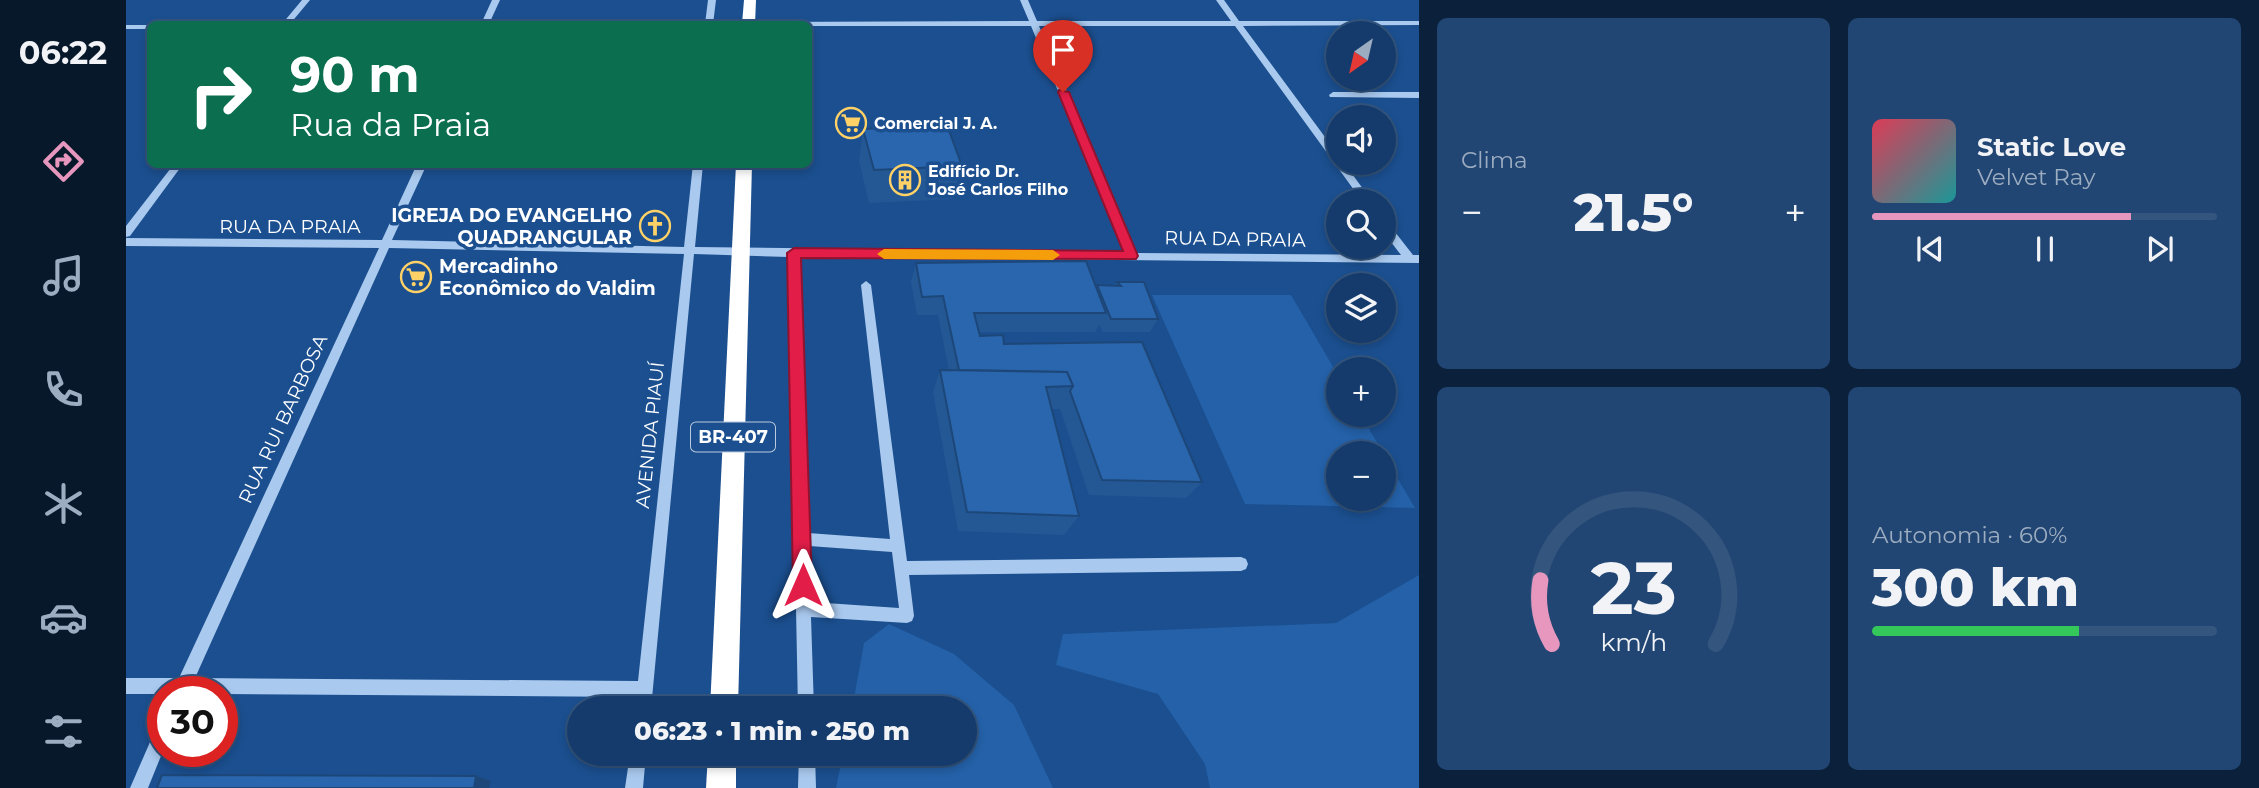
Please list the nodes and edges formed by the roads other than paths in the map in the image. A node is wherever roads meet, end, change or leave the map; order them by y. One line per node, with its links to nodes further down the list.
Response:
1 (306, 0): 7 (street)
2 (496, 0): 8 (street)
3 (712, 0): 9 (street)
4 (750, 0): 10 (highway)
5 (1024, 0): 11 (street)
6 (1220, 0): 12 (street)
7 (288, 21)
8 (486, 21)
9 (709, 21)
10 (749, 21)
11 (1034, 22): 12 (street); 14 (street); 31 (street)
12 (1235, 23): 13 (street); 23 (street)
13 (1419, 23)
14 (812, 24)
15 (126, 27): 16 (street)
16 (147, 27)
17 (1333, 95): 18 (street)
18 (1419, 95)
19 (176, 168): 24 (street)
20 (420, 168): 27 (street, RUA RUI BARBOSA)
21 (698, 168): 29 (street, AVENIDA PIAUÍ)
22 (744, 168): 28 (highway, BR-407)
23 (1358, 189)
24 (126, 233)
25 (1396, 239): 32 (street)
26 (126, 242): 27 (street, RUA DA PRAIA)
27 (387, 244): 29 (street, RUA DA PRAIA); 39 (street, RUA RUI BARBOSA)
28 (740, 250): 29 (street, RUA DA PRAIA); 30 (street, RUA DA PRAIA); 45 (highway, BR-407)
29 (691, 251): 43 (street, AVENIDA PIAUÍ)
30 (794, 253): 31 (street, RUA DA PRAIA); 34 (street)
31 (1132, 256): 32 (street, RUA DA PRAIA)
32 (1414, 259)
33 (866, 285): 35 (street)
34 (803, 539): 35 (street); 38 (street)
35 (898, 546): 37 (street)
36 (1241, 564): 37 (street)
37 (901, 568): 38 (street)
38 (803, 609): 46 (street)
39 (188, 676)
40 (126, 686): 41 (street)
41 (147, 687)
42 (238, 688): 43 (street)
43 (645, 689): 44 (street, AVENIDA PIAUÍ)
44 (644, 696)
45 (724, 696)
46 (806, 696)
47 (637, 766): 52 (street)
48 (722, 766): 53 (highway)
49 (807, 766): 54 (street)
50 (148, 767): 51 (street)
51 (139, 788)
52 (634, 788)
53 (721, 788)
54 (807, 788)

